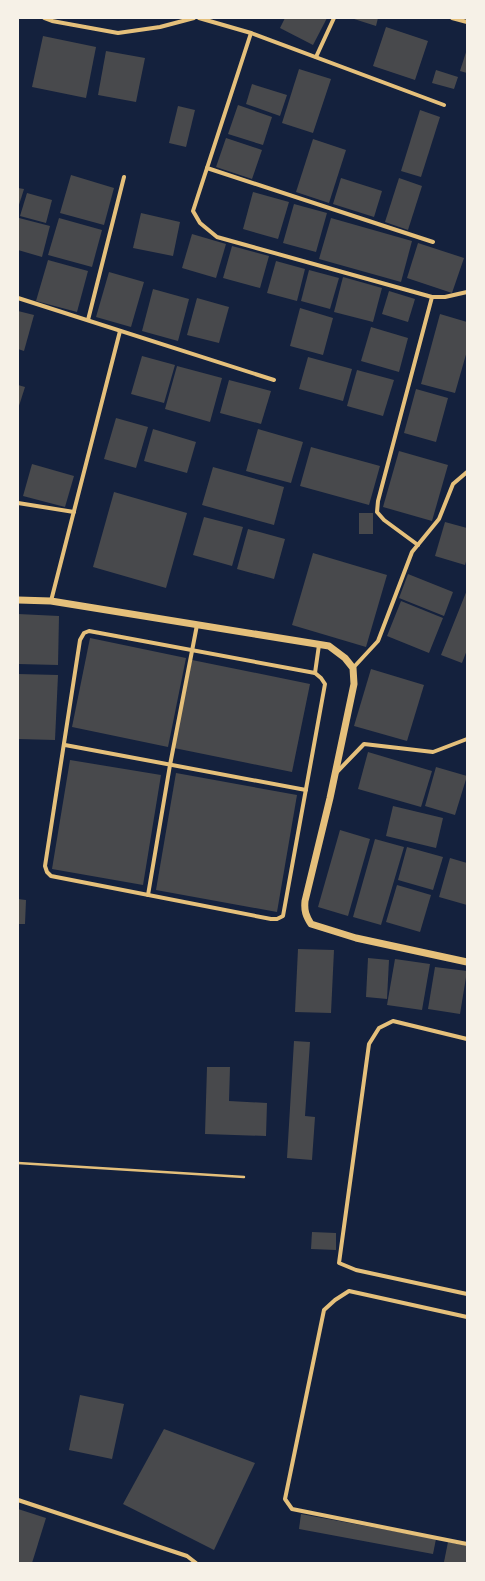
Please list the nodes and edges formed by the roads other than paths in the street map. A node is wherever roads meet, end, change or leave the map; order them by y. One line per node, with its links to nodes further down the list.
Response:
1 (44, 18): 2 (street)
2 (194, 18)
3 (199, 18): 7 (street)
4 (334, 18): 8 (street)
5 (452, 18): 6 (street)
6 (467, 22)
7 (251, 33): 8 (street); 10 (street)
8 (316, 58): 9 (street)
9 (444, 105)
10 (207, 168): 12 (street); 14 (street)
11 (124, 177): 16 (street)
12 (433, 242)
13 (467, 292): 14 (street)
14 (432, 297): 22 (street)
15 (18, 298): 16 (street)
16 (88, 320): 17 (street)
17 (120, 331): 18 (street); 21 (street)
18 (274, 380)
19 (467, 472): 22 (street)
20 (18, 503): 21 (street)
21 (74, 512): 24 (street)
22 (418, 545): 28 (street)
23 (18, 600): 24 (street)
24 (51, 601): 25 (street)
25 (197, 625): 26 (street); 27 (street)
26 (319, 645): 28 (street); 29 (street)
27 (192, 649): 29 (street); 31 (street); 32 (street)
28 (353, 668): 33 (street)
29 (316, 673): 34 (street)
30 (467, 739): 33 (street)
31 (64, 745): 32 (street); 35 (street)
32 (170, 765): 34 (street); 35 (street)
33 (335, 773): 36 (street)
34 (306, 790): 35 (street)
35 (148, 895)
36 (467, 962)
37 (467, 1039): 38 (street)
38 (467, 1294)
39 (467, 1317): 41 (street)
40 (18, 1500): 42 (street)
41 (467, 1544)
42 (196, 1563)

